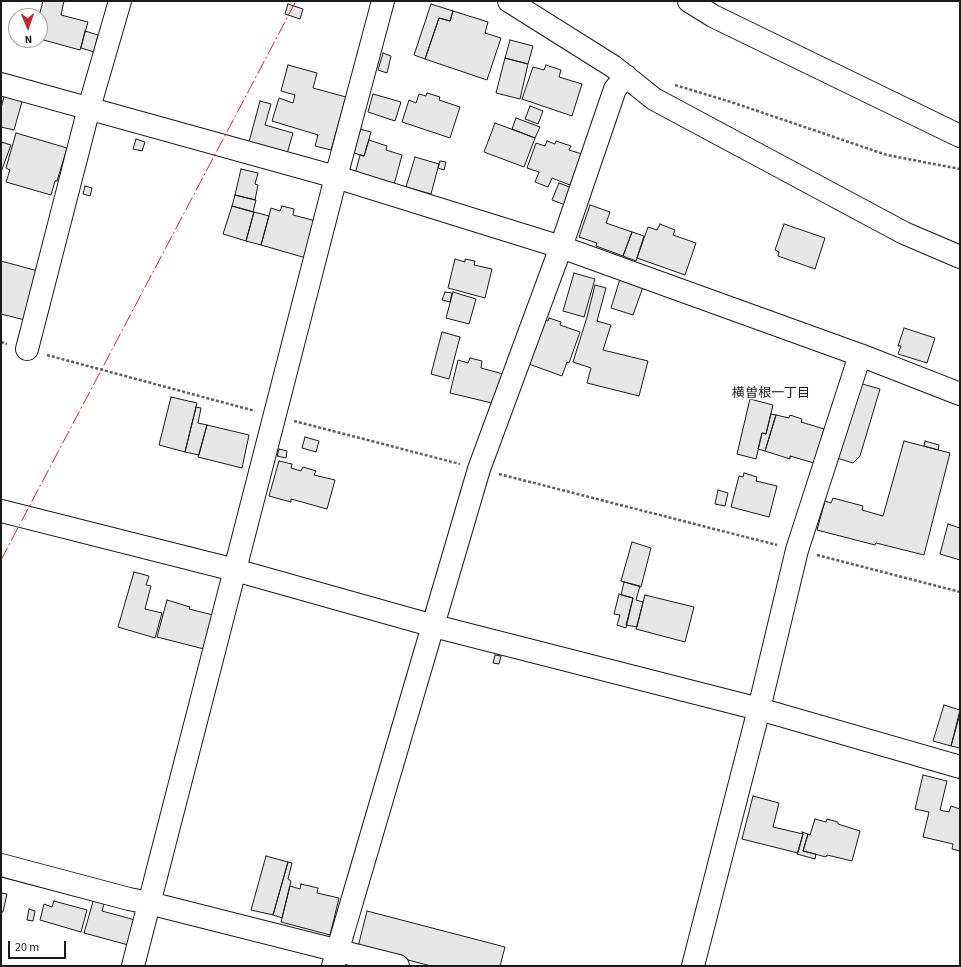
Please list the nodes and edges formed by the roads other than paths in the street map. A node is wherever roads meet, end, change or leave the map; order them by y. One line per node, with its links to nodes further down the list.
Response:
1 (120, 1): 7 (street)
2 (383, 1): 9 (street)
3 (509, 1): 5 (street)
4 (690, 1): 8 (street)
5 (626, 76): 10 (street); 11 (street)
6 (1, 84): 7 (street)
7 (89, 108): 9 (street); 12 (street)
8 (960, 136)
9 (336, 177): 10 (street); 16 (street)
10 (561, 247): 13 (street); 17 (street)
11 (960, 257)
12 (27, 349)
13 (860, 355): 14 (street); 18 (street)
14 (960, 394)
15 (1, 511): 16 (street)
16 (236, 570): 17 (street); 21 (street)
17 (434, 626): 18 (street); 22 (street)
18 (759, 709): 19 (street); 25 (street)
19 (960, 767)
20 (1, 865): 21 (street)
21 (149, 902): 22 (street); 23 (street)
22 (336, 958): 24 (street)
23 (133, 966)
24 (398, 966)
25 (693, 966)

